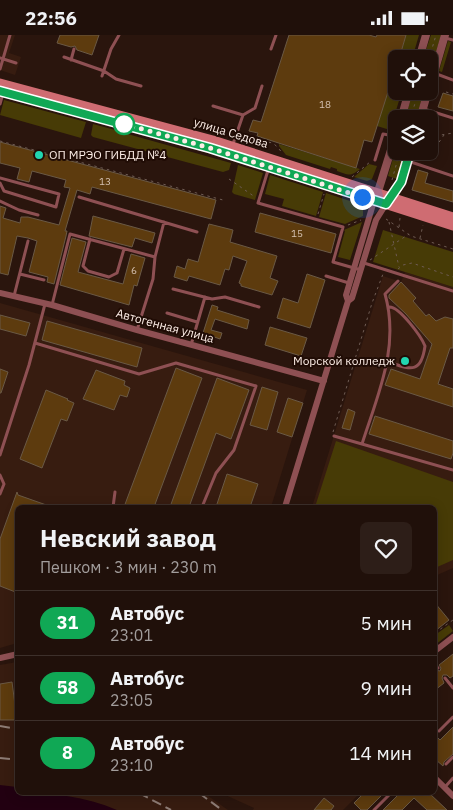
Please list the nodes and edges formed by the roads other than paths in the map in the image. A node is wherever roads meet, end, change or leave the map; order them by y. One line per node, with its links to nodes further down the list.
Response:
1 (10, 35): 11 (lane)
2 (119, 35): 16 (lane)
3 (276, 35): 8 (lane)
4 (426, 35): 9 (street)
5 (445, 36): 6 (lane); 13 (street)
6 (453, 41)
7 (74, 49): 12 (lane)
8 (271, 49)
9 (422, 50)
10 (64, 57): 12 (lane)
11 (1, 59): 14 (lane); 15 (lane)
12 (71, 60): 16 (lane)
13 (438, 60)
14 (16, 63)
15 (0, 69)
16 (104, 71): 18 (lane); 20 (lane)
17 (438, 74): 19 (lane)
18 (102, 76)
19 (453, 80)
20 (141, 86)
21 (262, 86): 27 (lane)
22 (2, 87): 24 (lane); 30 (main road, улица Седова)
23 (425, 100): 26 (street)
24 (0, 104)
25 (213, 106): 27 (lane)
26 (423, 108): 28 (lane)
27 (243, 115): 30 (lane)
28 (453, 118)
29 (388, 134): 31 (lane)
30 (234, 151): 34 (main road, улица Седова); 38 (main road, улица Седова)
31 (375, 160)
32 (388, 160): 38 (street)
33 (407, 161): 35 (lane); 42 (street)
34 (269, 167): 41 (main road, улица Седова); 52 (lane)
35 (453, 176)
36 (0, 178): 37 (lane)
37 (0, 183)
38 (378, 192): 41 (street); 42 (main road, улица Седова)
39 (79, 197): 45 (lane)
40 (0, 201): 43 (lane)
41 (374, 201): 42 (main road, улица Седова); 52 (street)
42 (389, 201): 44 (main road, улица Седова); 46 (main road, улица Седова); 52 (street)
43 (38, 215)
44 (453, 217)
45 (164, 222): 47 (lane); 51 (lane)
46 (453, 226)
47 (197, 232)
48 (90, 239): 50 (lane); 50 (lane); 63 (lane)
49 (28, 241): 53 (lane)
50 (124, 249): 51 (lane)
51 (155, 257): 68 (lane)
52 (358, 265): 57 (street); 59 (lane)
53 (20, 274): 55 (lane); 61 (lane)
54 (326, 276): 57 (lane)
55 (44, 280)
56 (398, 281): 65 (lane)
57 (352, 285): 72 (street)
58 (173, 289): 62 (lane)
59 (453, 291)
60 (0, 293): 61 (street, Автогенная улица)
61 (14, 297): 63 (street, Автогенная улица)
62 (205, 297): 64 (lane); 67 (lane)
63 (48, 305): 68 (street, Автогенная улица); 69 (lane)
64 (259, 307)
65 (389, 307): 71 (lane); 71 (lane)
66 (167, 313): 67 (lane)
67 (198, 322): 70 (lane)
68 (137, 330): 70 (street, Автогенная улица)
69 (35, 343): 75 (lane); 81 (lane)
70 (191, 345): 72 (street, Автогенная улица)
71 (388, 362): 74 (lane)
72 (324, 381): 82 (street)
73 (334, 435): 74 (lane)
74 (362, 444): 76 (lane)
75 (0, 455)
76 (453, 470)
77 (0, 475): 79 (lane)
78 (115, 492): 80 (lane)
79 (0, 494)
80 (113, 505)
81 (203, 505)
82 (286, 505)
83 (452, 639): 84 (street)
84 (437, 650)
85 (15, 655): 86 (street)
86 (0, 658)
87 (445, 678): 88 (lane)
88 (453, 688)
89 (453, 717): 90 (lane)
90 (439, 731)
91 (453, 757): 92 (lane)
92 (446, 764)
93 (453, 778): 95 (lane)
94 (437, 780): 95 (street)
95 (445, 787): 97 (street)
96 (390, 795): 98 (lane)
97 (453, 796)
98 (374, 810)

